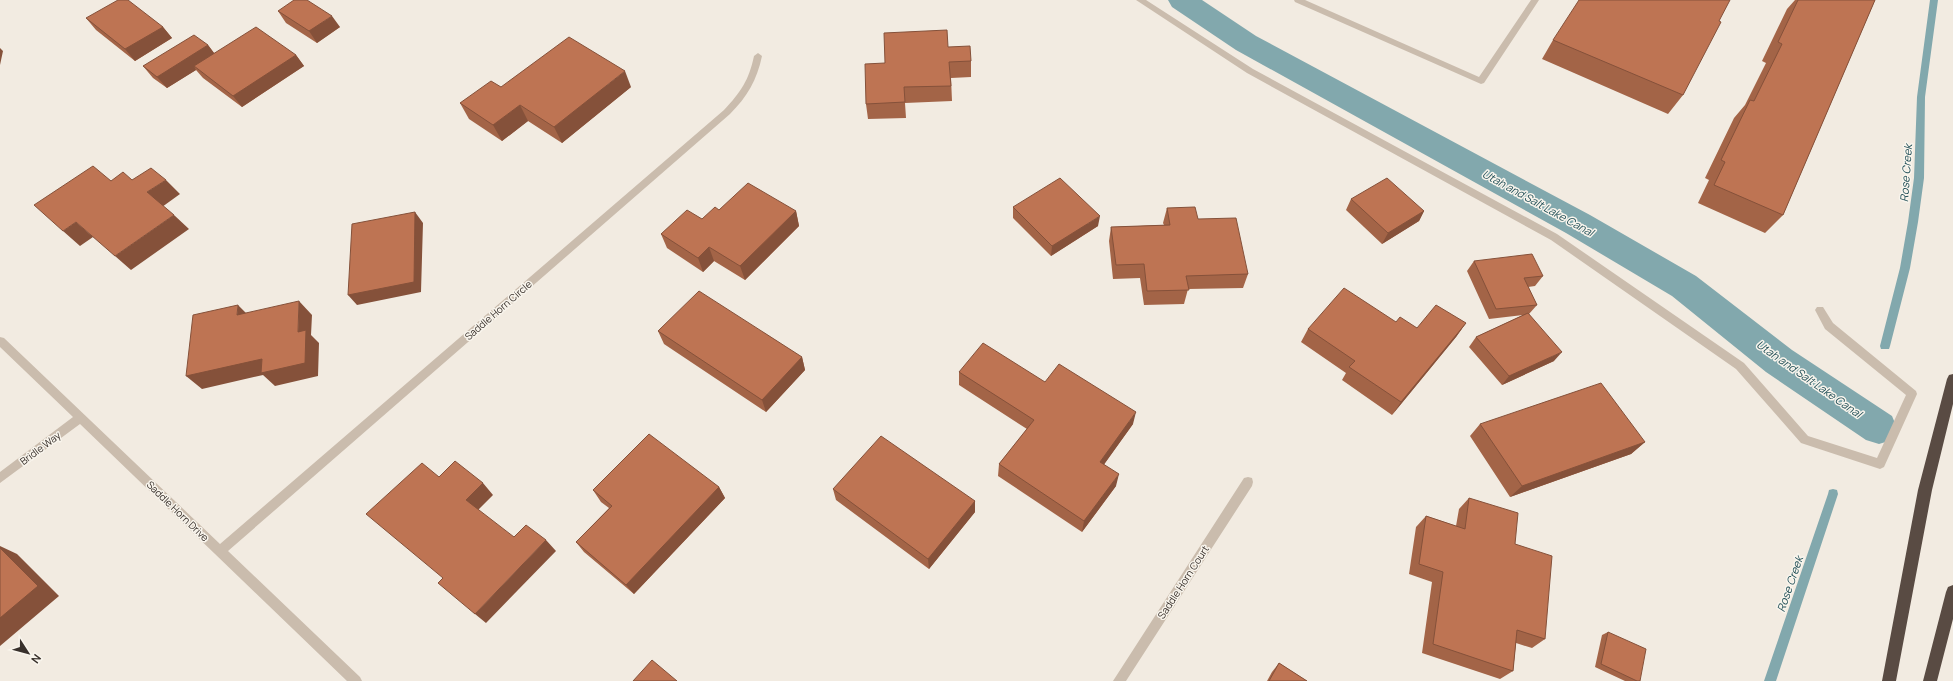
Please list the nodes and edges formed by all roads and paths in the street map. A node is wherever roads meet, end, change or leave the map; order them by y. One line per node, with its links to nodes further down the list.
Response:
1 (1140, 0): 5 (street)
2 (1298, 0): 3 (street)
3 (1535, 0)
4 (758, 56): 11 (street, Saddle Horn Circle)
5 (1820, 310)
6 (0, 341): 8 (street, Saddle Horn Drive)
7 (1953, 379): 15 (highway)
8 (80, 418): 9 (street, Bridle Way); 11 (street, Saddle Horn Drive)
9 (0, 478)
10 (1248, 482): 14 (street, Saddle Horn Court)
11 (220, 551): 13 (street, Saddle Horn Drive)
12 (1953, 592): 16 (highway)
13 (356, 681)
14 (1119, 681)
15 (1889, 681)
16 (1930, 681)

